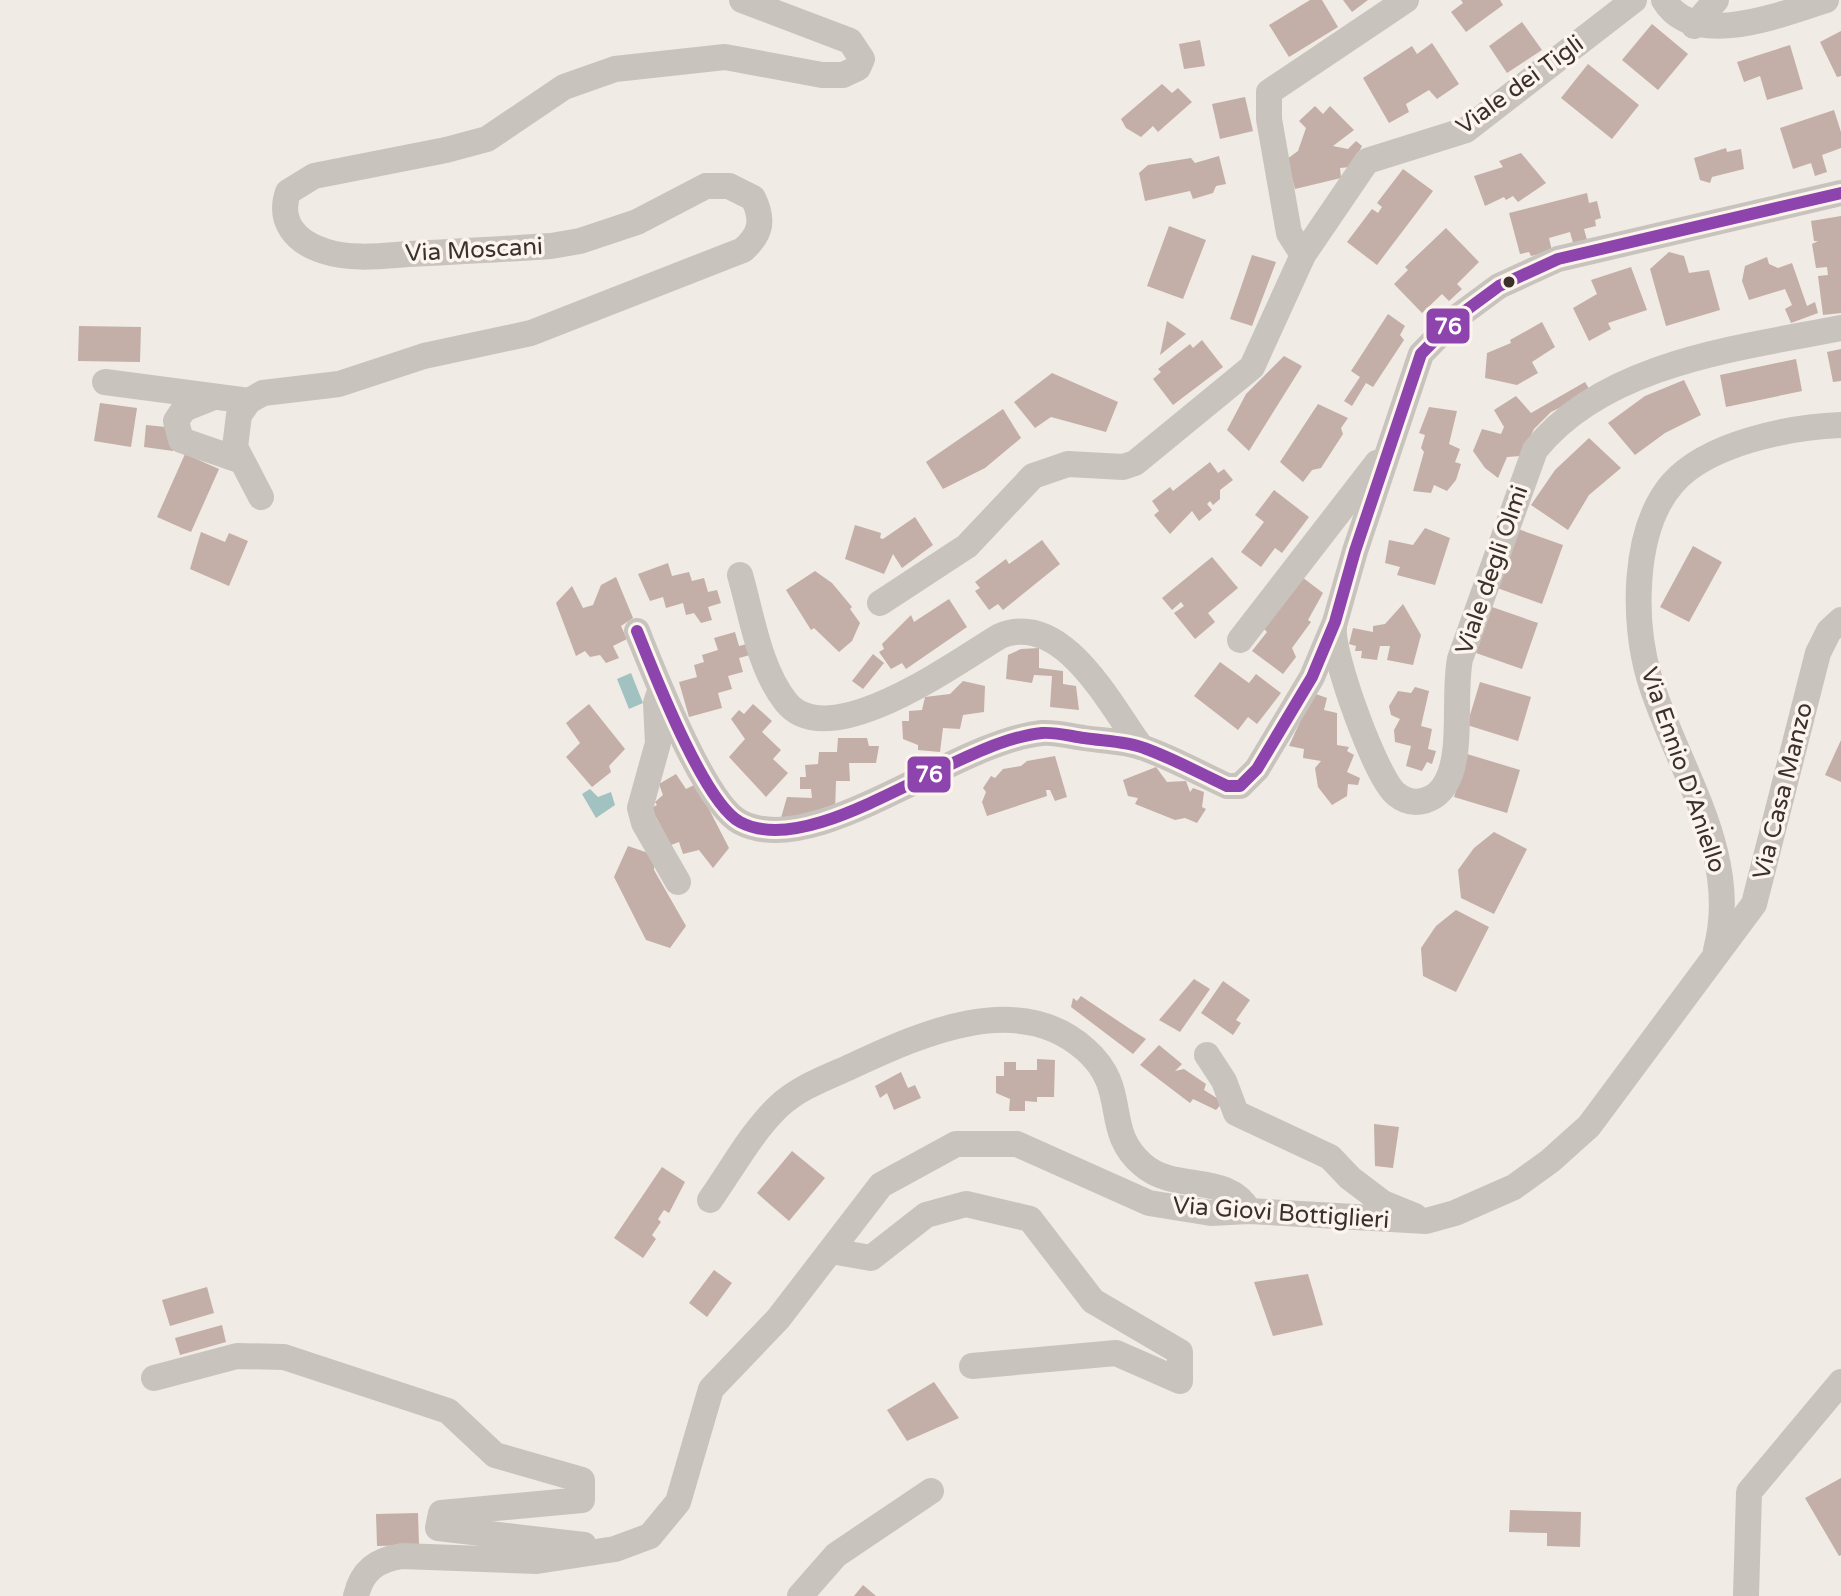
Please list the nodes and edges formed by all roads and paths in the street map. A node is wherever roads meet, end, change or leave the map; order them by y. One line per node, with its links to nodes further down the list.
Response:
1 (742, 0): 13 (street, Via Moscani)
2 (1406, 0): 9 (street)
3 (1634, 0): 9 (street, Viale dei Tigli)
4 (1664, 0): 7 (street)
5 (1716, 0): 7 (street)
6 (1826, 0): 7 (street)
7 (1694, 26)
8 (1841, 193): 15 (street)
9 (1303, 255): 19 (street, Viale dei Tigli)
10 (1841, 328): 21 (street, Viale degli Olmi)
11 (105, 382): 12 (street)
12 (214, 397): 13 (street); 16 (street)
13 (249, 401): 16 (street)
14 (1841, 425): 27 (street, Via Ennio D'Aniello)
15 (1389, 447): 21 (street); 23 (street)
16 (239, 460): 17 (street)
17 (261, 497)
18 (740, 575): 25 (street)
19 (880, 603)
20 (1841, 620): 27 (street, Via Casa Manzo)
21 (1335, 622): 25 (street)
22 (637, 631): 24 (street)
23 (1240, 640)
24 (660, 688): 25 (street); 26 (street)
25 (1141, 747)
26 (678, 882)
27 (1714, 957): 31 (street, Via Giovi Bottiglieri)
28 (1207, 1055): 31 (street)
29 (710, 1200): 30 (street)
30 (1249, 1211): 31 (street, Via Giovi Bottiglieri); 32 (street, Via Giovi Bottiglieri)
31 (1426, 1221)
32 (831, 1251): 33 (street); 37 (street, Via Giovi Bottiglieri)
33 (972, 1366)
34 (154, 1378): 37 (street)
35 (1841, 1382): 40 (street)
36 (931, 1491): 39 (street)
37 (615, 1549): 38 (street, Via Giovi Bottiglieri)
38 (356, 1596)
39 (800, 1596)
40 (1746, 1596)

